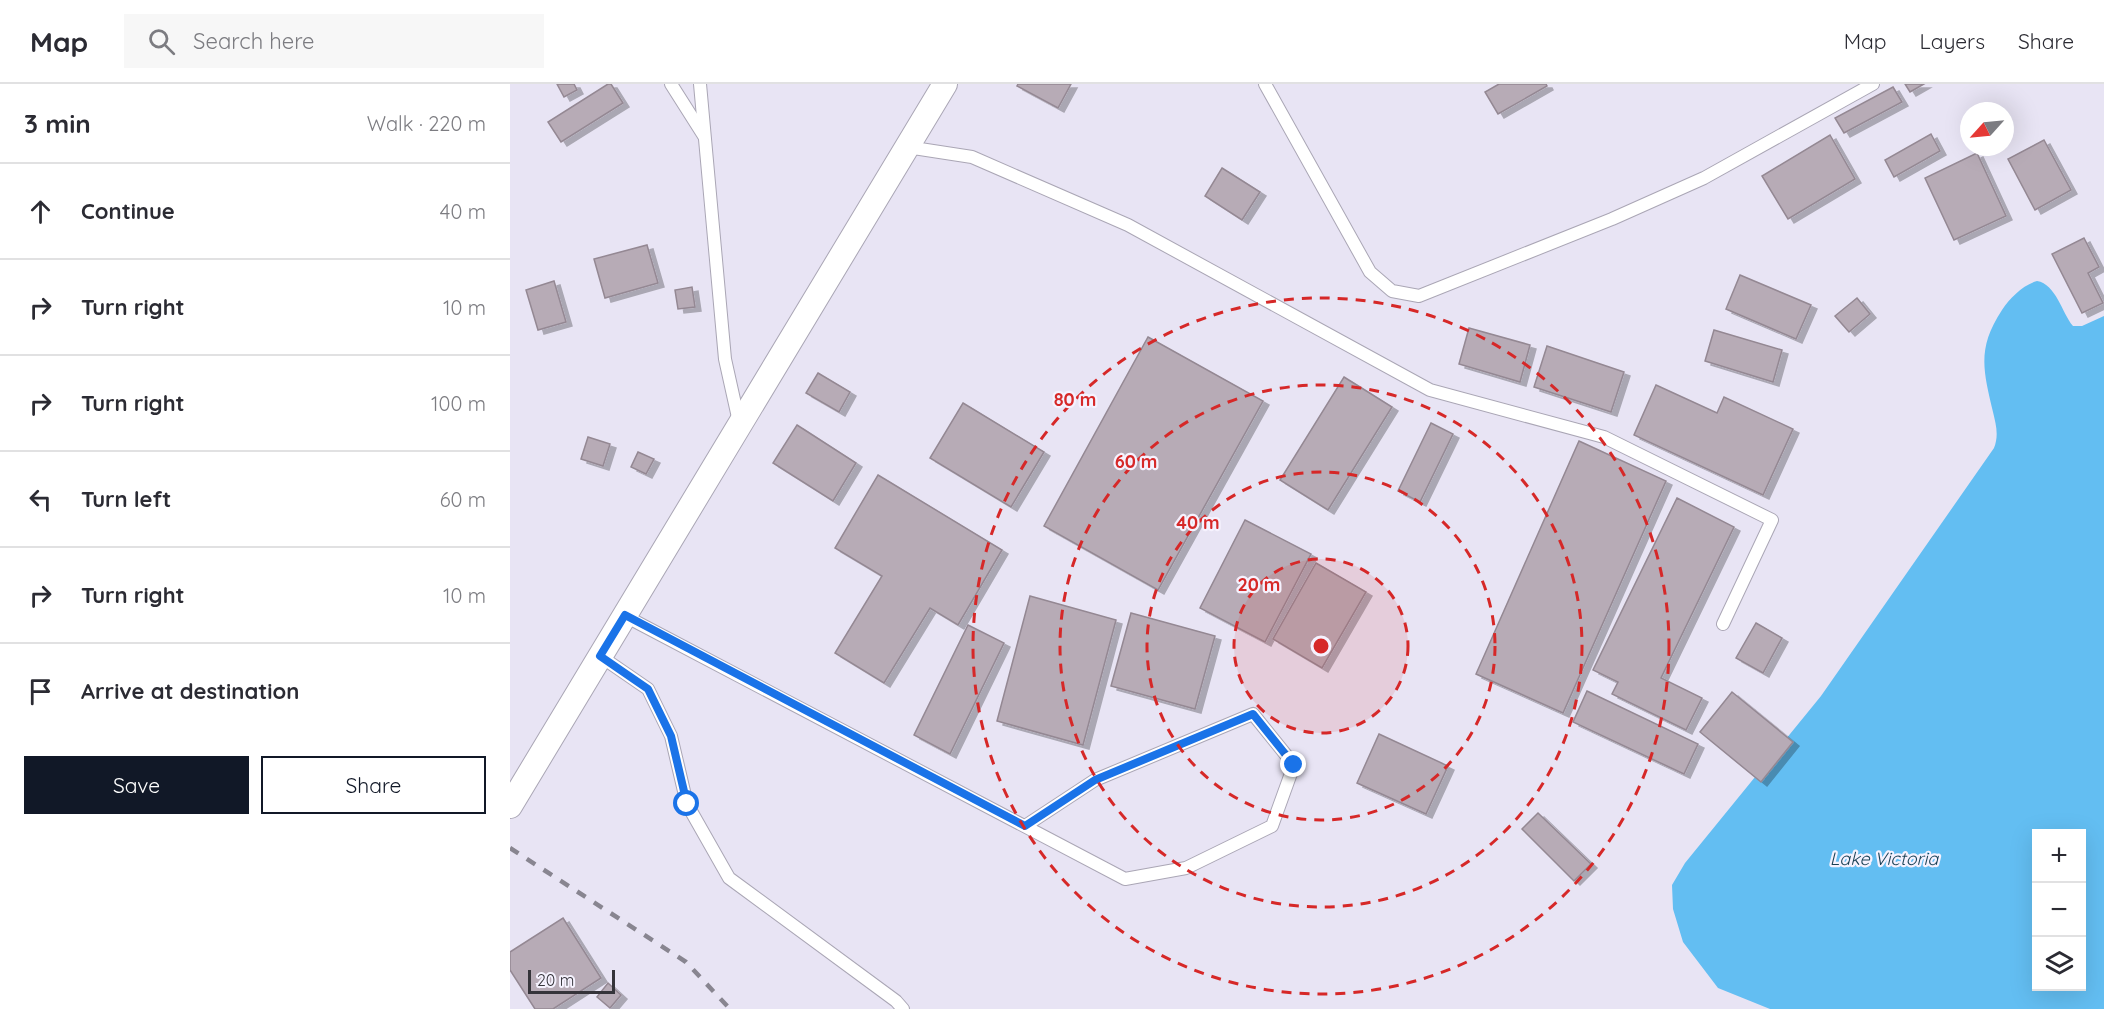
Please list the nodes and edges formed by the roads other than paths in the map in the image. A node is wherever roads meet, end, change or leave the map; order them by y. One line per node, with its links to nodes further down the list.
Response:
1 (671, 84): 6 (lane)
2 (700, 84): 6 (lane)
3 (945, 84): 7 (street)
4 (1265, 84): 5 (lane)
5 (1873, 84)
6 (706, 140): 8 (lane)
7 (907, 147): 8 (street); 10 (lane)
8 (740, 425): 9 (street)
9 (625, 615): 11 (street); 13 (lane)
10 (1723, 624)
11 (600, 656): 12 (street); 14 (lane)
12 (510, 806)
13 (1025, 826): 13 (lane)
14 (903, 1009)

